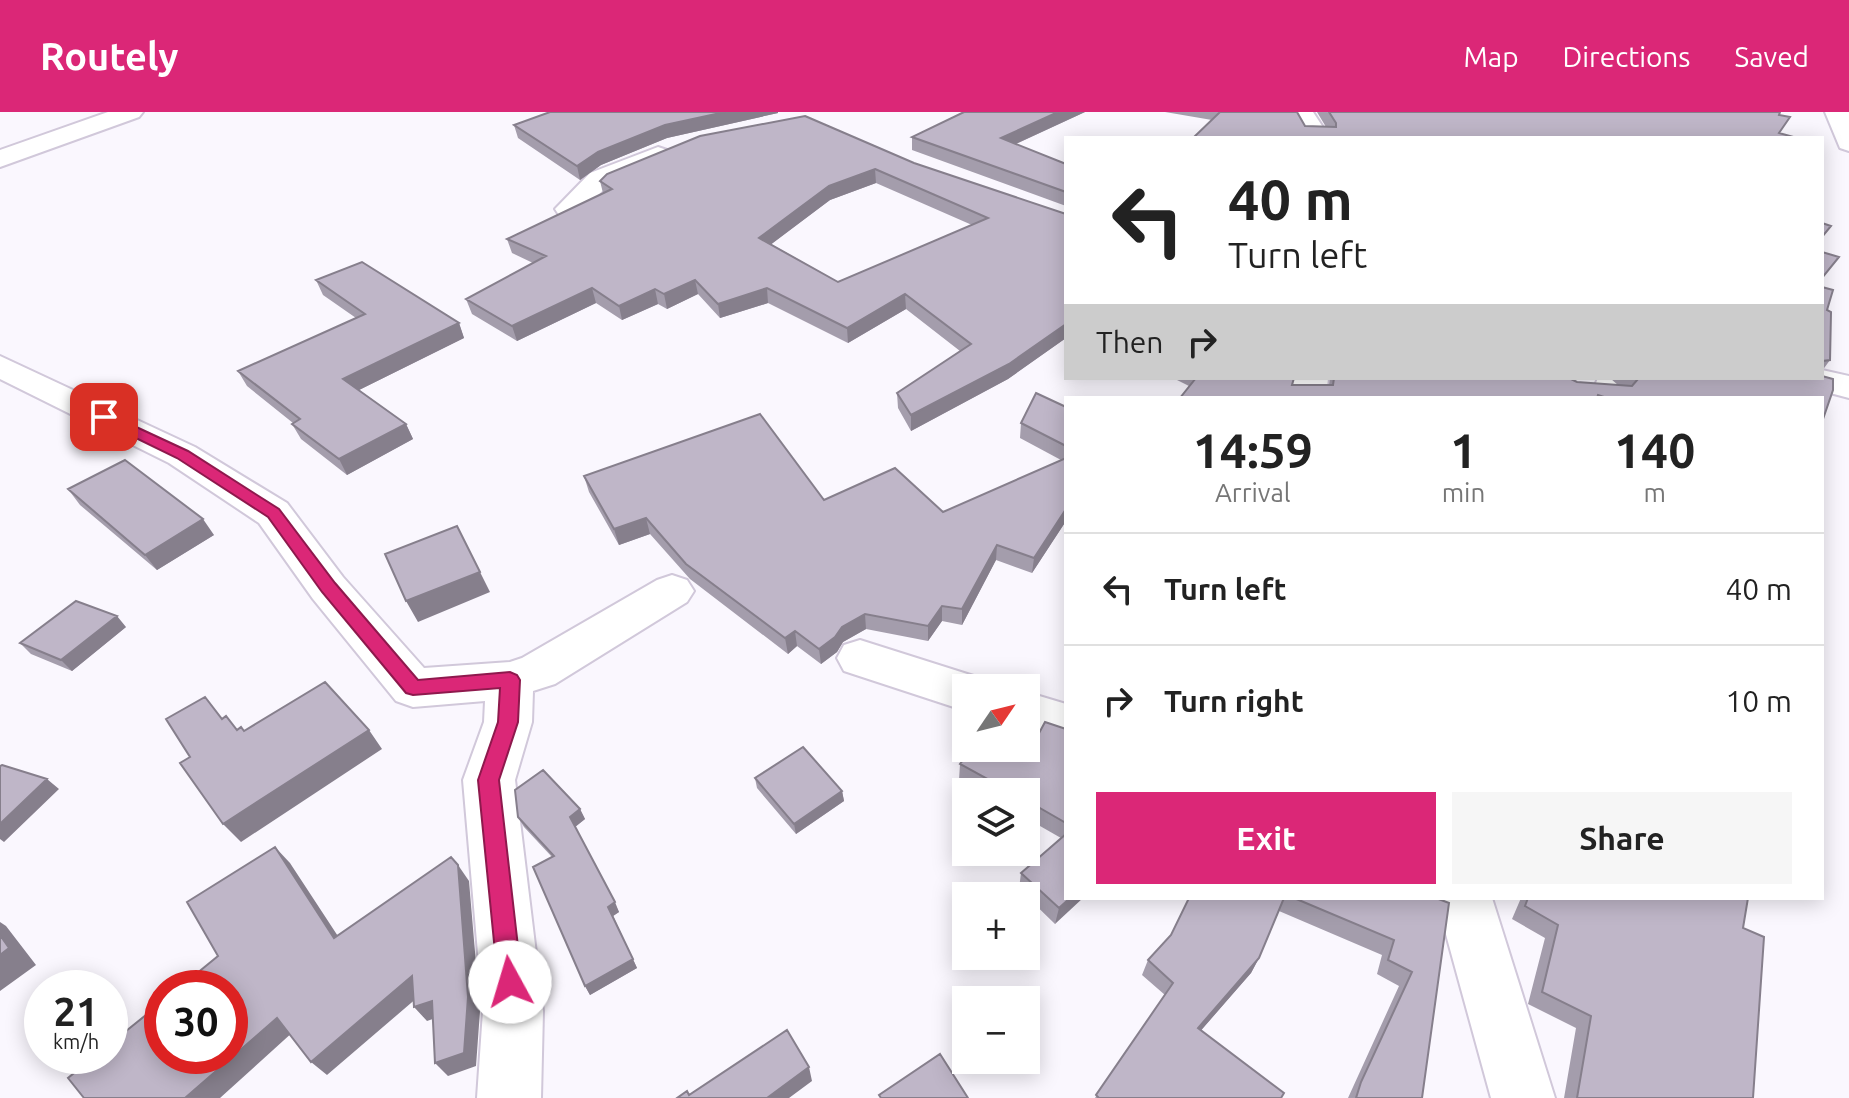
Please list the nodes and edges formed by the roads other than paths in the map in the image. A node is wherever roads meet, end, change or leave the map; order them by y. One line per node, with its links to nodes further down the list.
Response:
1 (131, 112): 7 (main road)
2 (1301, 112): 4 (main road)
3 (1837, 112): 5 (main road)
4 (1316, 136)
5 (1849, 143)
6 (681, 146): 8 (main road)
7 (0, 159)
8 (569, 209)
9 (0, 366): 16 (main road)
10 (1820, 380): 12 (main road)
11 (1573, 382): 13 (main road)
12 (1849, 387)
13 (1610, 390)
14 (672, 591): 16 (main road)
15 (860, 658): 17 (main road)
16 (510, 680): 21 (main road)
17 (952, 688)
18 (1040, 716): 19 (main road)
19 (1064, 723)
20 (1465, 900): 22 (main road)
21 (509, 1098)
22 (1523, 1098)

